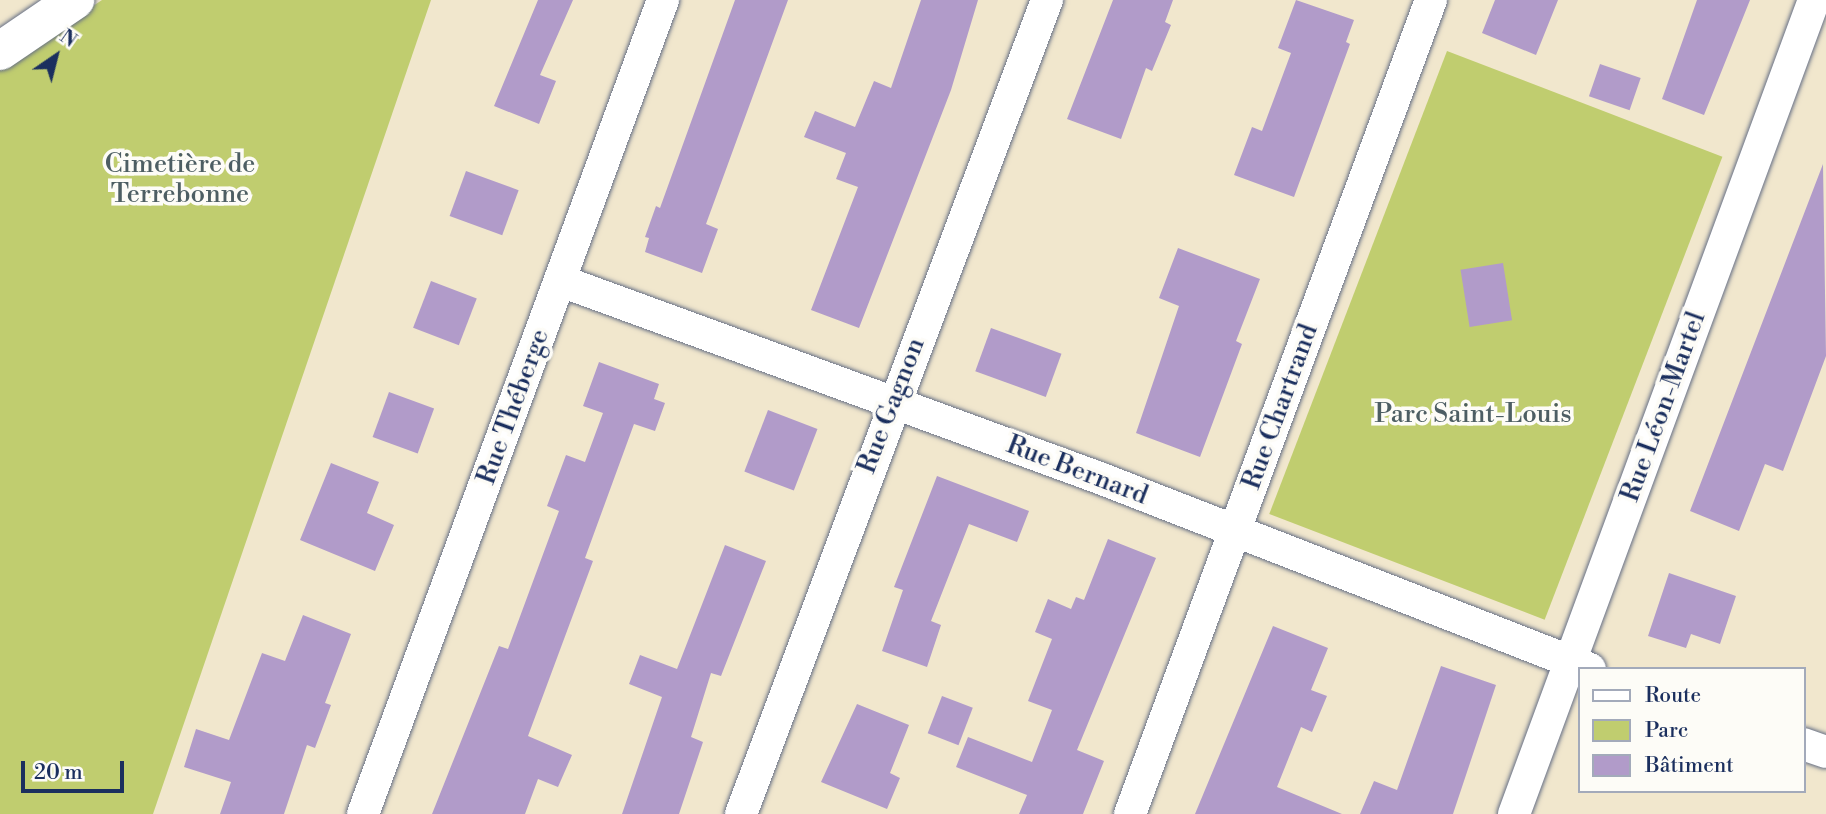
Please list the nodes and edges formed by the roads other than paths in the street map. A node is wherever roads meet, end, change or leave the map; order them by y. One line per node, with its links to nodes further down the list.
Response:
1 (75, 0): 6 (main road)
2 (663, 0): 7 (street, Rue Théberge)
3 (1046, 0): 8 (street, Rue Gagnon)
4 (1432, 0): 9 (street, Rue Chartrand)
5 (1814, 0): 10 (street, Rue Léon-Martel)
6 (0, 51)
7 (561, 281): 8 (street, Rue Bernard); 14 (street, Rue Théberge)
8 (892, 404): 9 (street, Rue Bernard); 15 (street, Rue Gagnon)
9 (1235, 533): 10 (street, Rue Bernard); 16 (street, Rue Chartrand)
10 (1580, 665)
11 (1577, 672): 17 (street, Rue Léon-Martel)
12 (1805, 745): 13 (street)
13 (1826, 752)
14 (363, 814)
15 (741, 814)
16 (1130, 814)
17 (1514, 814)

